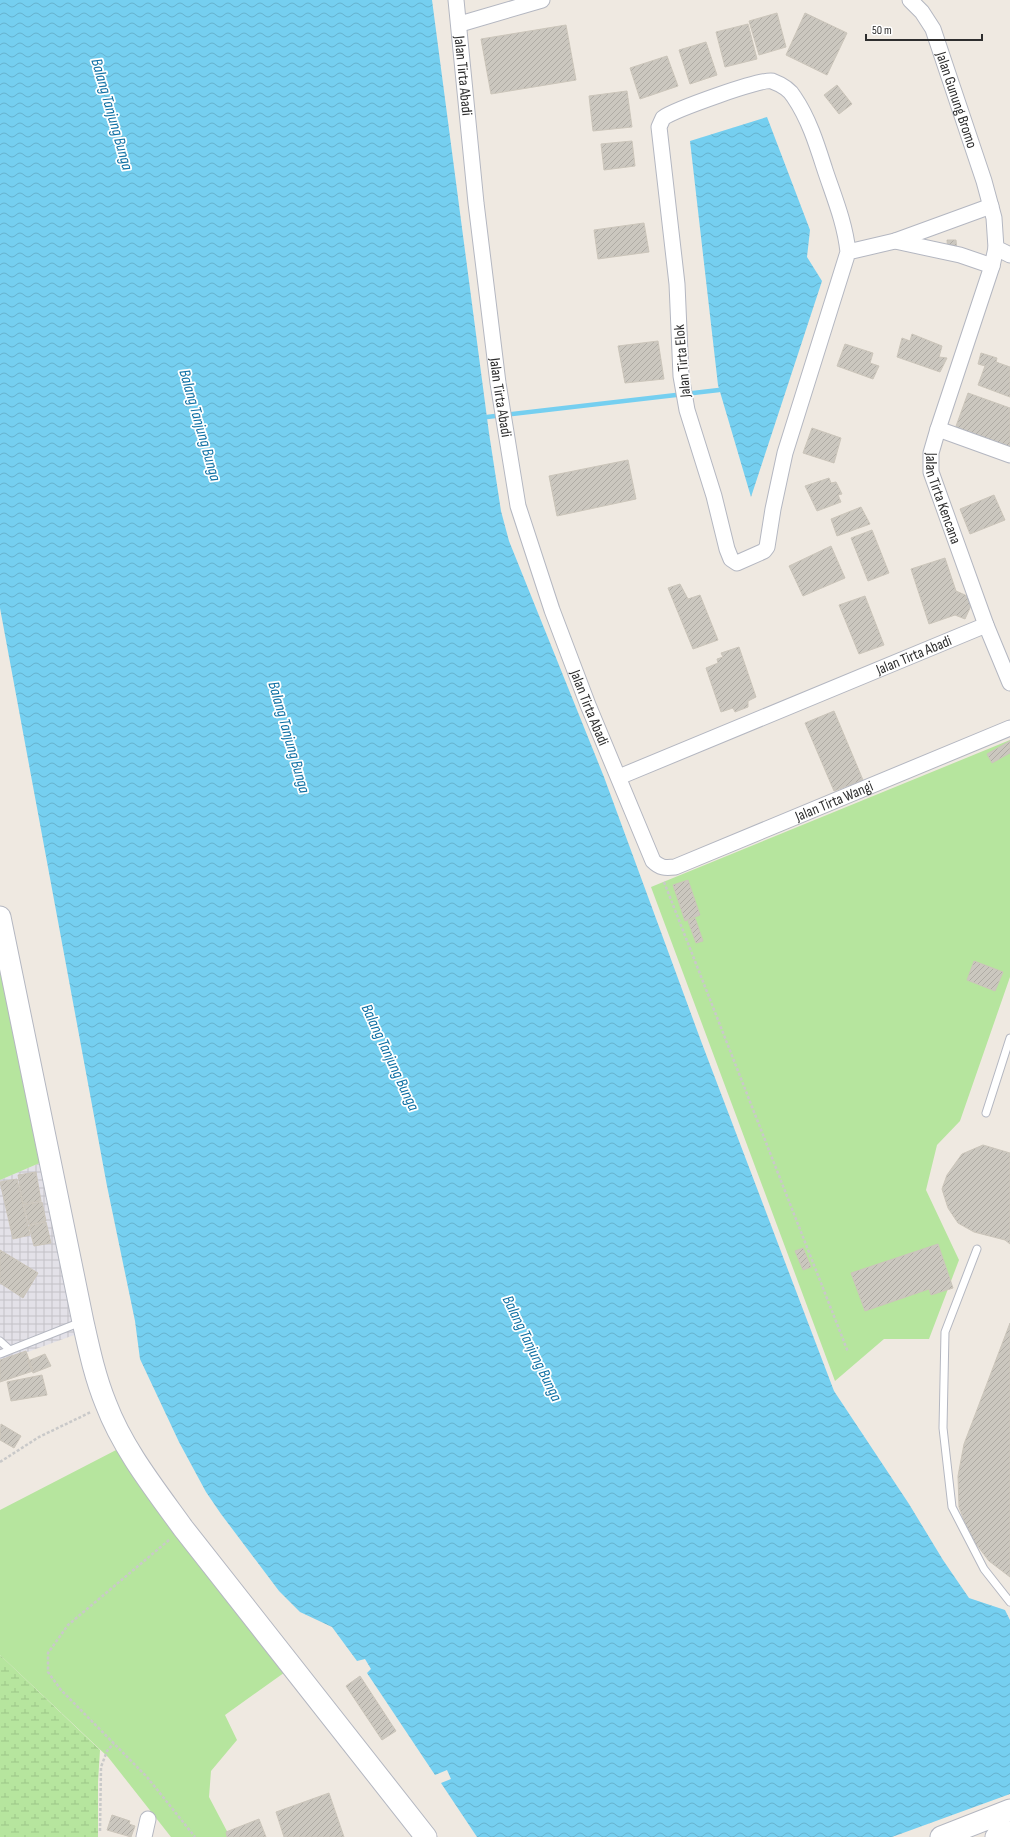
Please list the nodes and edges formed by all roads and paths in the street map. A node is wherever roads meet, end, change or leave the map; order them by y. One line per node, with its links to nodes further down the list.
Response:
1 (456, 0): 4 (street, Jalan Tirta Abadi)
2 (542, 0): 4 (street)
3 (910, 0): 5 (street, Jalan Gunung Bromo)
4 (460, 24): 17 (street, Jalan Tirta Abadi)
5 (991, 206): 6 (street, Jalan Gunung Bromo); 7 (street)
6 (1003, 229): 8 (street, Jalan Tirta Kencana)
7 (896, 241): 9 (street); 11 (street)
8 (996, 248): 10 (street); 11 (street, Jalan Tirta Kencana)
9 (848, 252): 9 (street, Jalan Tirta Elok)
10 (1010, 255)
11 (992, 266): 12 (street, Jalan Tirta Kencana)
12 (938, 429): 13 (street); 14 (street, Jalan Tirta Kencana)
13 (1010, 455)
14 (986, 624): 15 (street, Jalan Tirta Kencana); 17 (street, Jalan Tirta Abadi)
15 (1010, 683)
16 (1010, 728): 18 (street, Jalan Tirta Wangi)
17 (619, 777): 18 (street, Jalan Tirta Abadi)
18 (658, 866): 26 (path)
19 (0, 917): 23 (street)
20 (1010, 1038): 21 (lane)
21 (986, 1113)
22 (977, 1249): 31 (lane)
23 (83, 1322): 25 (lane); 28 (street)
24 (0, 1341): 25 (lane)
25 (10, 1350): 27 (lane)
26 (848, 1352)
27 (0, 1354)
28 (106, 1404): 29 (path); 30 (street)
29 (0, 1462)
30 (183, 1528): 32 (path); 39 (street)
31 (1010, 1602)
32 (114, 1743): 35 (path); 38 (path)
33 (1010, 1810): 40 (street)
34 (148, 1819): 37 (street)
35 (100, 1831)
36 (1010, 1832): 41 (street)
37 (144, 1837)
38 (196, 1837)
39 (426, 1837)
40 (941, 1837)
41 (996, 1837)

